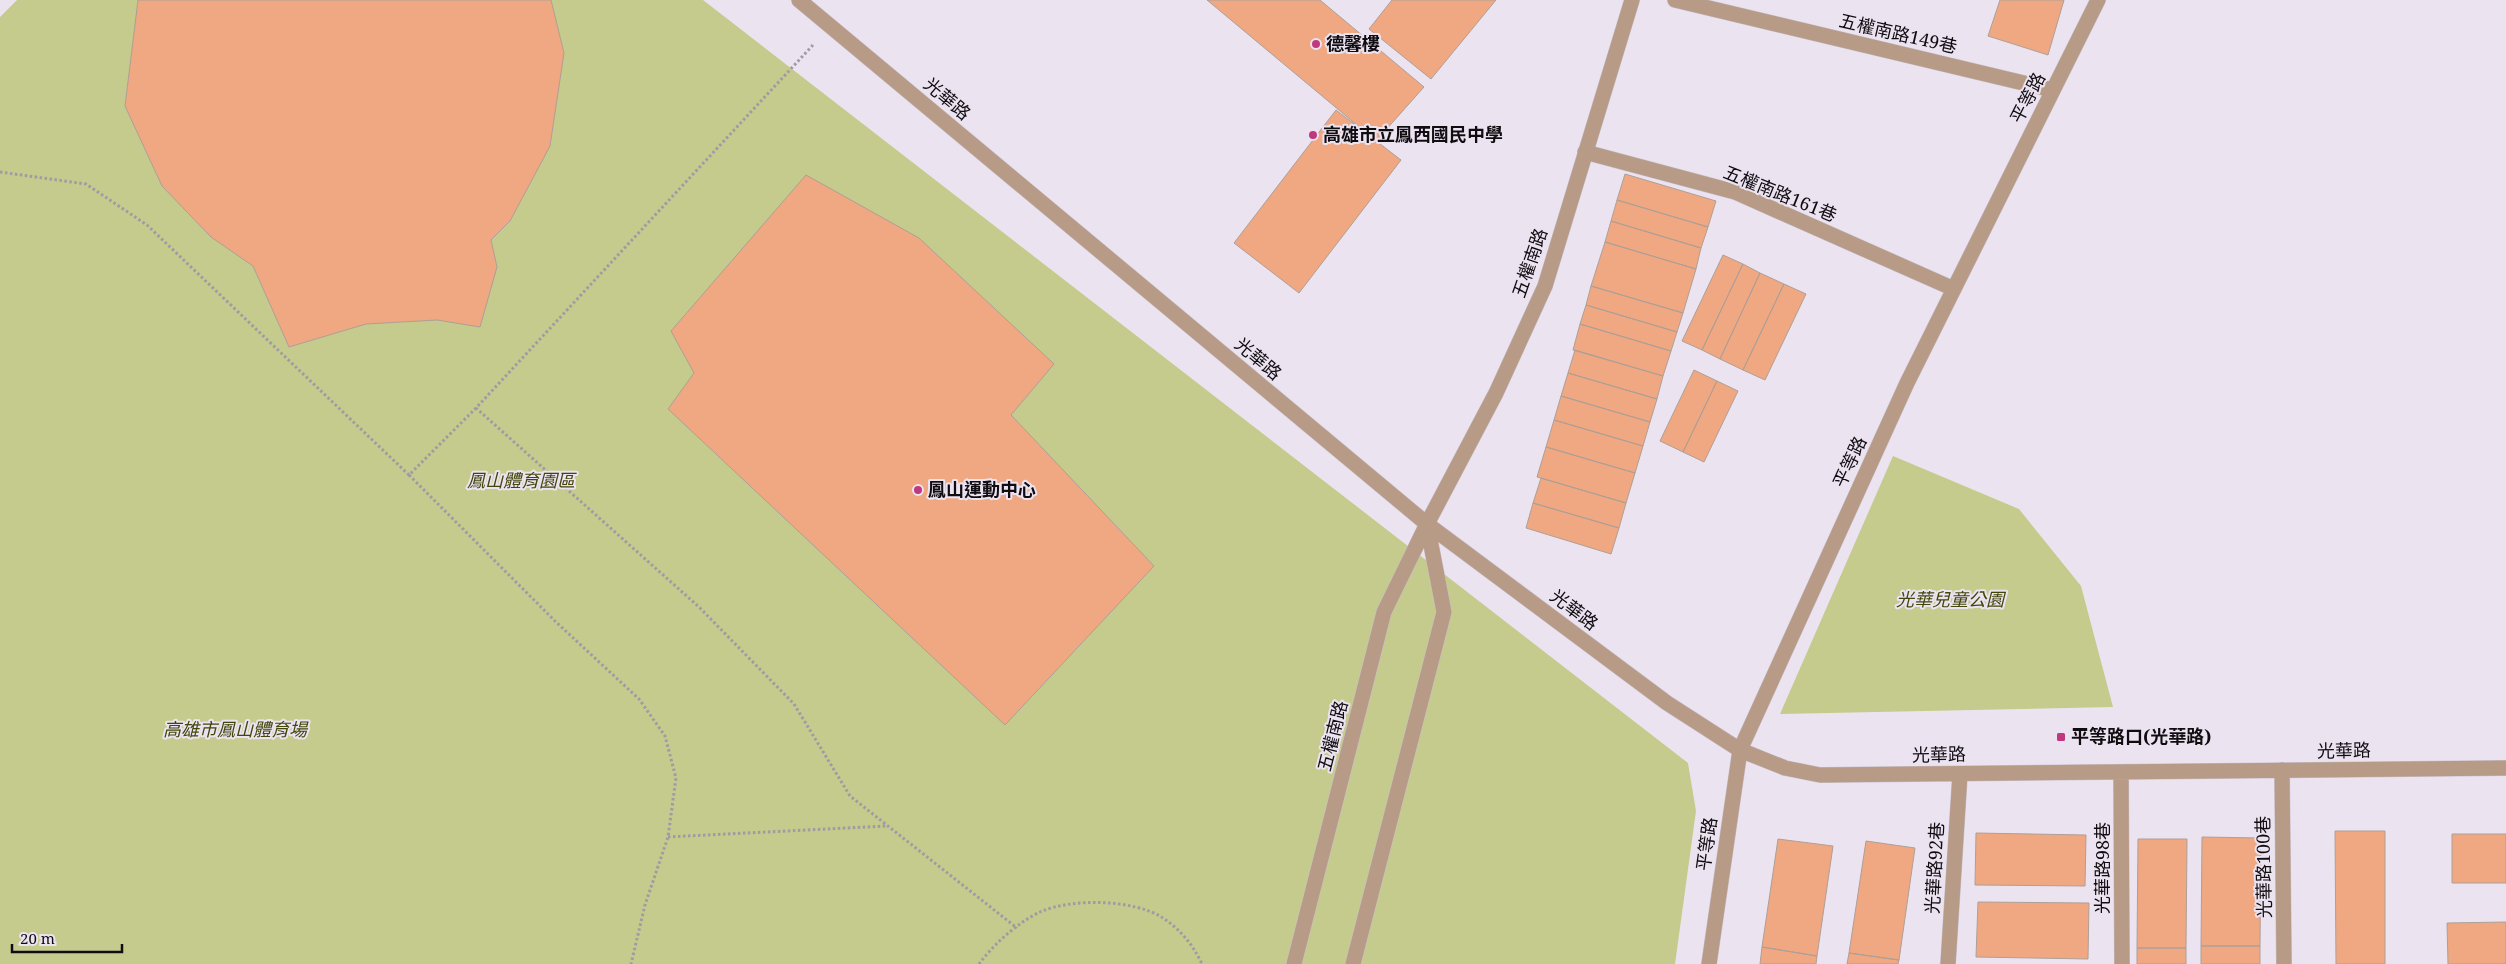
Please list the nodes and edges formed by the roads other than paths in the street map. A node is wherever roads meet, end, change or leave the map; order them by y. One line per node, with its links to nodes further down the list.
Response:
1 (799, 0): 8 (street, 光華路)
2 (1632, 0): 6 (street, 五權南路)
3 (1676, 0): 5 (street, 五權南路149巷)
4 (2098, 0): 5 (street, 平等路)
5 (2053, 90): 7 (street, 平等路)
6 (1585, 152): 7 (street, 五權南路161巷); 8 (street, 五權南路)
7 (1954, 289): 9 (street, 平等路)
8 (1427, 524): 9 (street, 光華路); 14 (street, 五權南路); 15 (street)
9 (1740, 750): 13 (street, 光華路); 16 (street, 平等路)
10 (2506, 768): 11 (street, 光華路)
11 (2282, 770): 12 (street, 光華路); 19 (street, 光華路100巷)
12 (2121, 772): 13 (street, 光華路); 18 (street, 光華路98巷)
13 (1960, 774): 17 (street, 光華路92巷)
14 (1294, 964)
15 (1352, 964)
16 (1709, 964)
17 (1948, 964)
18 (2122, 964)
19 (2284, 964)

